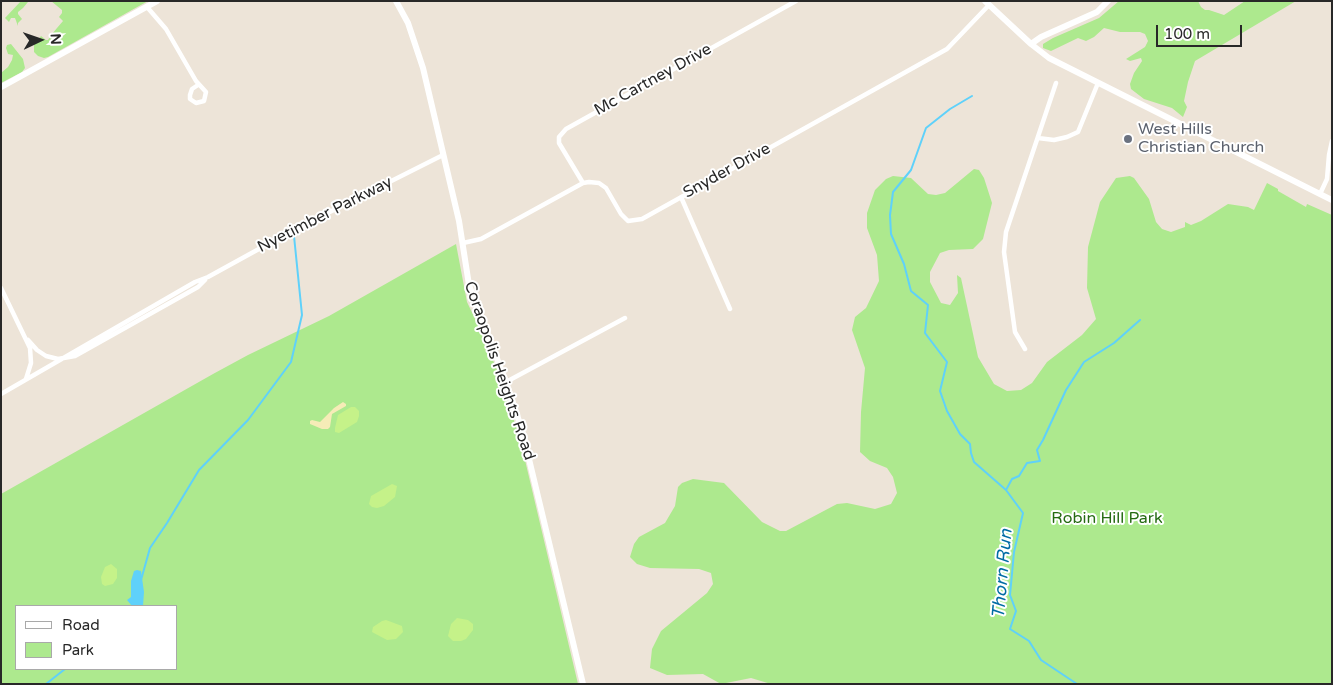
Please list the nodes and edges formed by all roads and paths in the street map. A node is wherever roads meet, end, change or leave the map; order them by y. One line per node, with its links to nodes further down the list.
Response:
1 (157, 1): 6 (street)
2 (396, 1): 14 (street, Coraopolis Heights Road)
3 (796, 1): 15 (street, Mc Cartney Drive)
4 (1108, 1): 7 (street)
5 (987, 3): 7 (street); 17 (street, Snyder Drive)
6 (147, 7): 10 (street); 11 (street)
7 (1031, 44): 9 (street)
8 (1056, 83): 12 (street)
9 (1098, 83): 12 (street); 16 (street)
10 (198, 85)
11 (1, 87)
12 (1038, 138): 24 (street)
13 (1332, 141): 16 (street)
14 (443, 155): 19 (street, Coraopolis Heights Road); 25 (street, Nyetimber Parkway)
15 (583, 183): 17 (street, Snyder Drive); 19 (street)
16 (1320, 194): 18 (street)
17 (681, 196): 21 (street)
18 (1332, 200)
19 (463, 243): 27 (street, Coraopolis Heights Road)
20 (1, 288): 23 (street)
21 (730, 309)
22 (624, 318): 27 (street)
23 (28, 340): 25 (street); 26 (street)
24 (1025, 350)
25 (66, 358): 26 (street, Nyetimber Parkway)
26 (26, 379): 28 (street, Nyetimber Parkway)
27 (506, 382): 29 (street, Coraopolis Heights Road)
28 (1, 394)
29 (583, 684)

